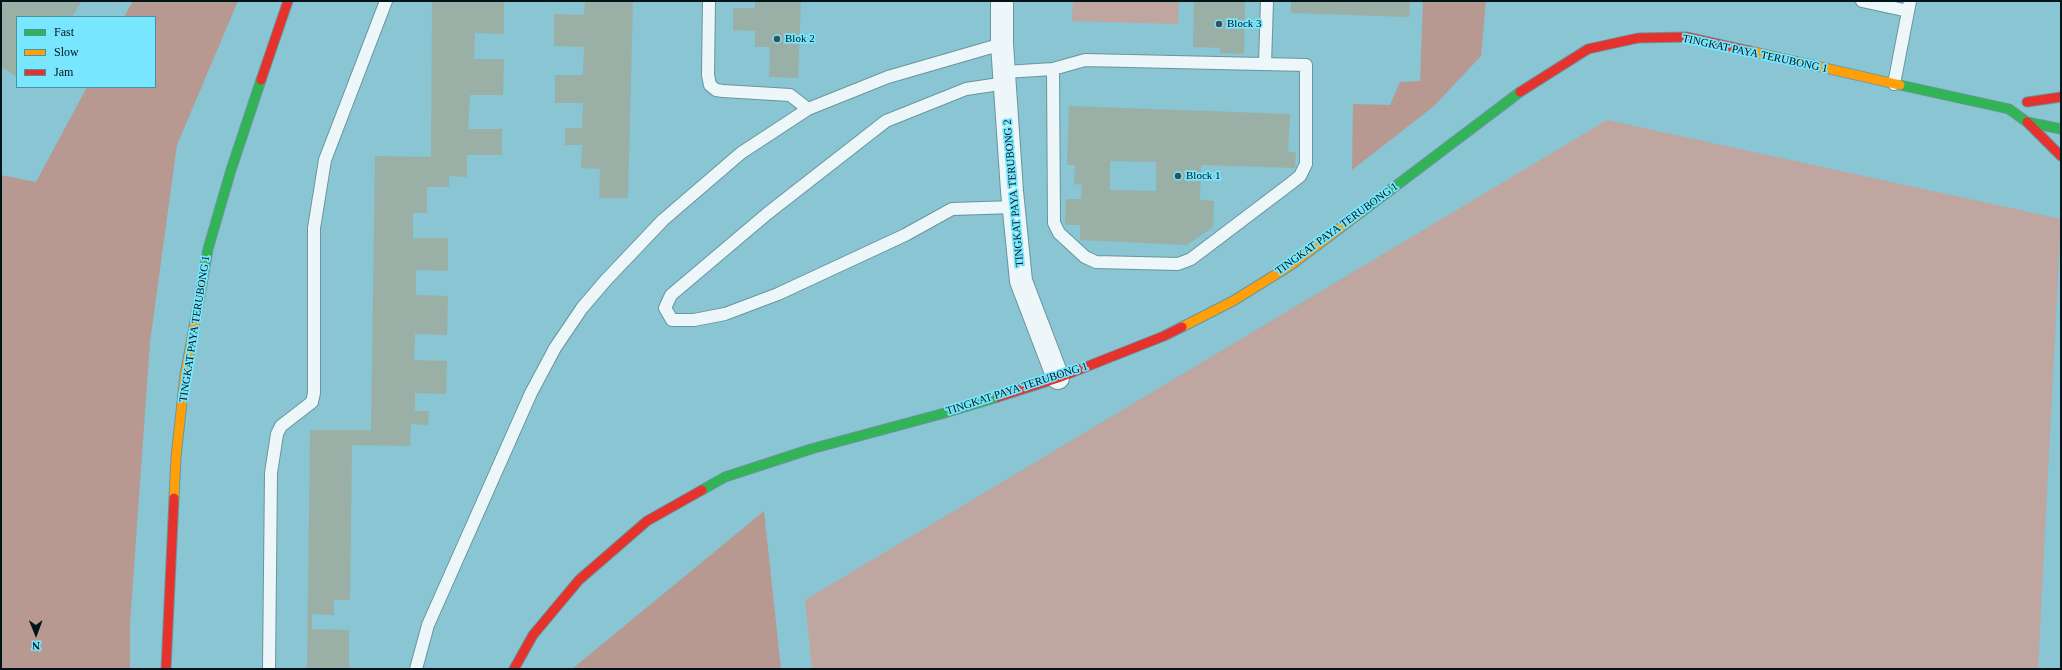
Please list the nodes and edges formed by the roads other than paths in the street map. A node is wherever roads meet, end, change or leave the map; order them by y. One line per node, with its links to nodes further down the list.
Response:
1 (288, 1): 22 (street, TINGKAT PAYA TERUBONG 1)
2 (386, 1): 23 (lane)
3 (709, 1): 16 (lane)
4 (1002, 1): 9 (street, TINGKAT PAYA TERUBONG 2)
5 (1267, 1): 10 (lane)
6 (1862, 1): 7 (lane)
7 (1884, 3): 8 (lane)
8 (1909, 6): 13 (lane)
9 (1002, 44): 12 (street, TINGKAT PAYA TERUBONG 2); 16 (lane)
10 (1265, 64): 11 (lane); 11 (lane)
11 (1052, 69): 12 (lane)
12 (1005, 78): 20 (street, TINGKAT PAYA TERUBONG 2); 20 (lane)
13 (1894, 84): 17 (street, TINGKAT PAYA TERUBONG 1); 21 (street, TINGKAT PAYA TERUBONG 1)
14 (2061, 97): 17 (street)
15 (2061, 108): 17 (street, TINGKAT PAYA TERUBONG 1)
16 (808, 109): 24 (lane)
17 (2021, 111): 18 (street); 19 (street)
18 (2061, 129)
19 (2061, 156)
20 (1014, 207): 21 (street, TINGKAT PAYA TERUBONG 2)
21 (1058, 378): 25 (street, TINGKAT PAYA TERUBONG 1)
22 (166, 669)
23 (269, 669)
24 (416, 669)
25 (514, 669)

